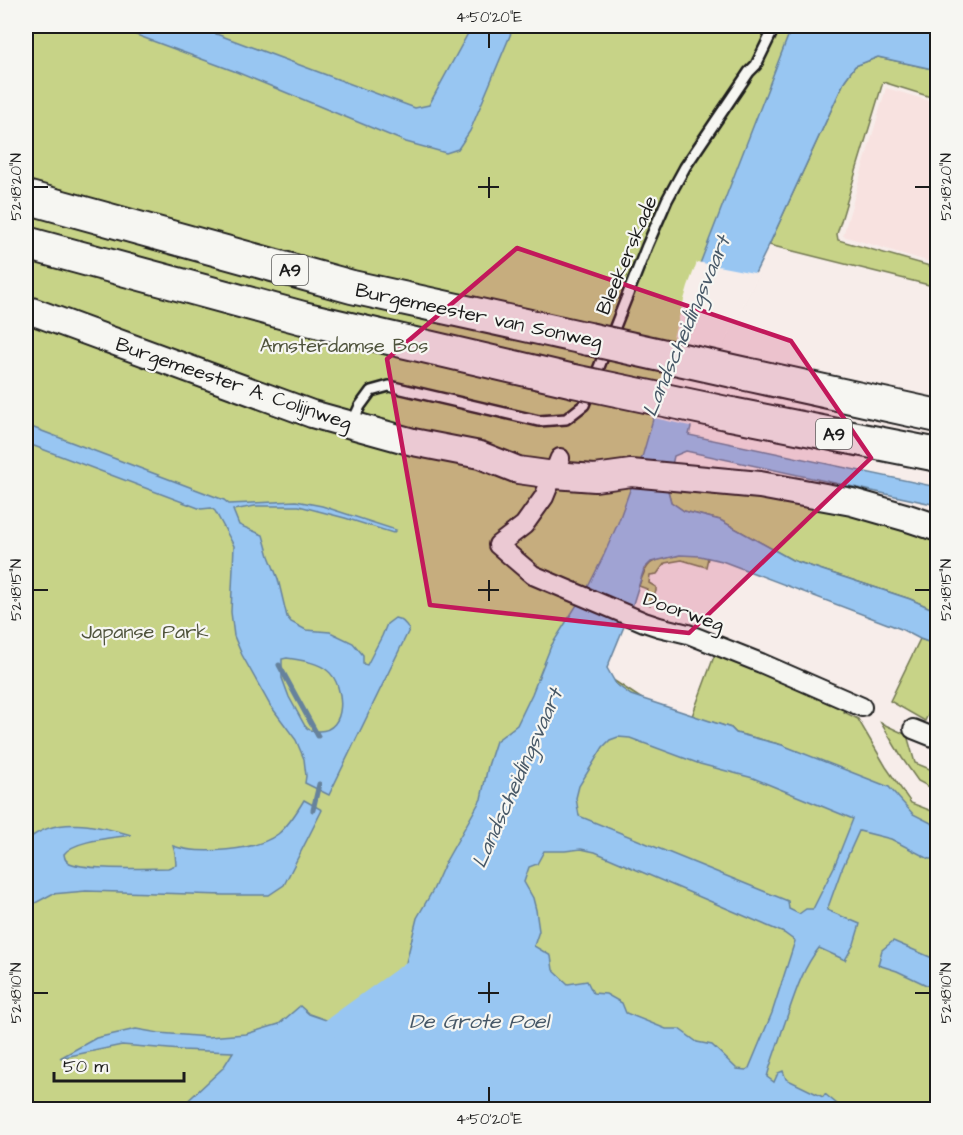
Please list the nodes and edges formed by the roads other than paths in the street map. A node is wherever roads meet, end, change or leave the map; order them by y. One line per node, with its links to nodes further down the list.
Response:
1 (775, 26): 6 (lane, Bleekerskade)
2 (26, 197): 5 (highway, Burgemeester van Sonweg / A9, bridge)
3 (26, 243): 7 (highway, Burgemeester van Sonweg / A9, bridge)
4 (26, 309): 6 (street, Burgemeester A. Colijnweg)
5 (938, 416)
6 (351, 425): 8 (street, Burgemeester A. Colijnweg)
7 (938, 455)
8 (557, 467): 9 (street, Burgemeester A. Colijnweg); 10 (street, Doorweg)
9 (938, 528)
10 (862, 707)
11 (913, 729): 12 (street)
12 (938, 739)

